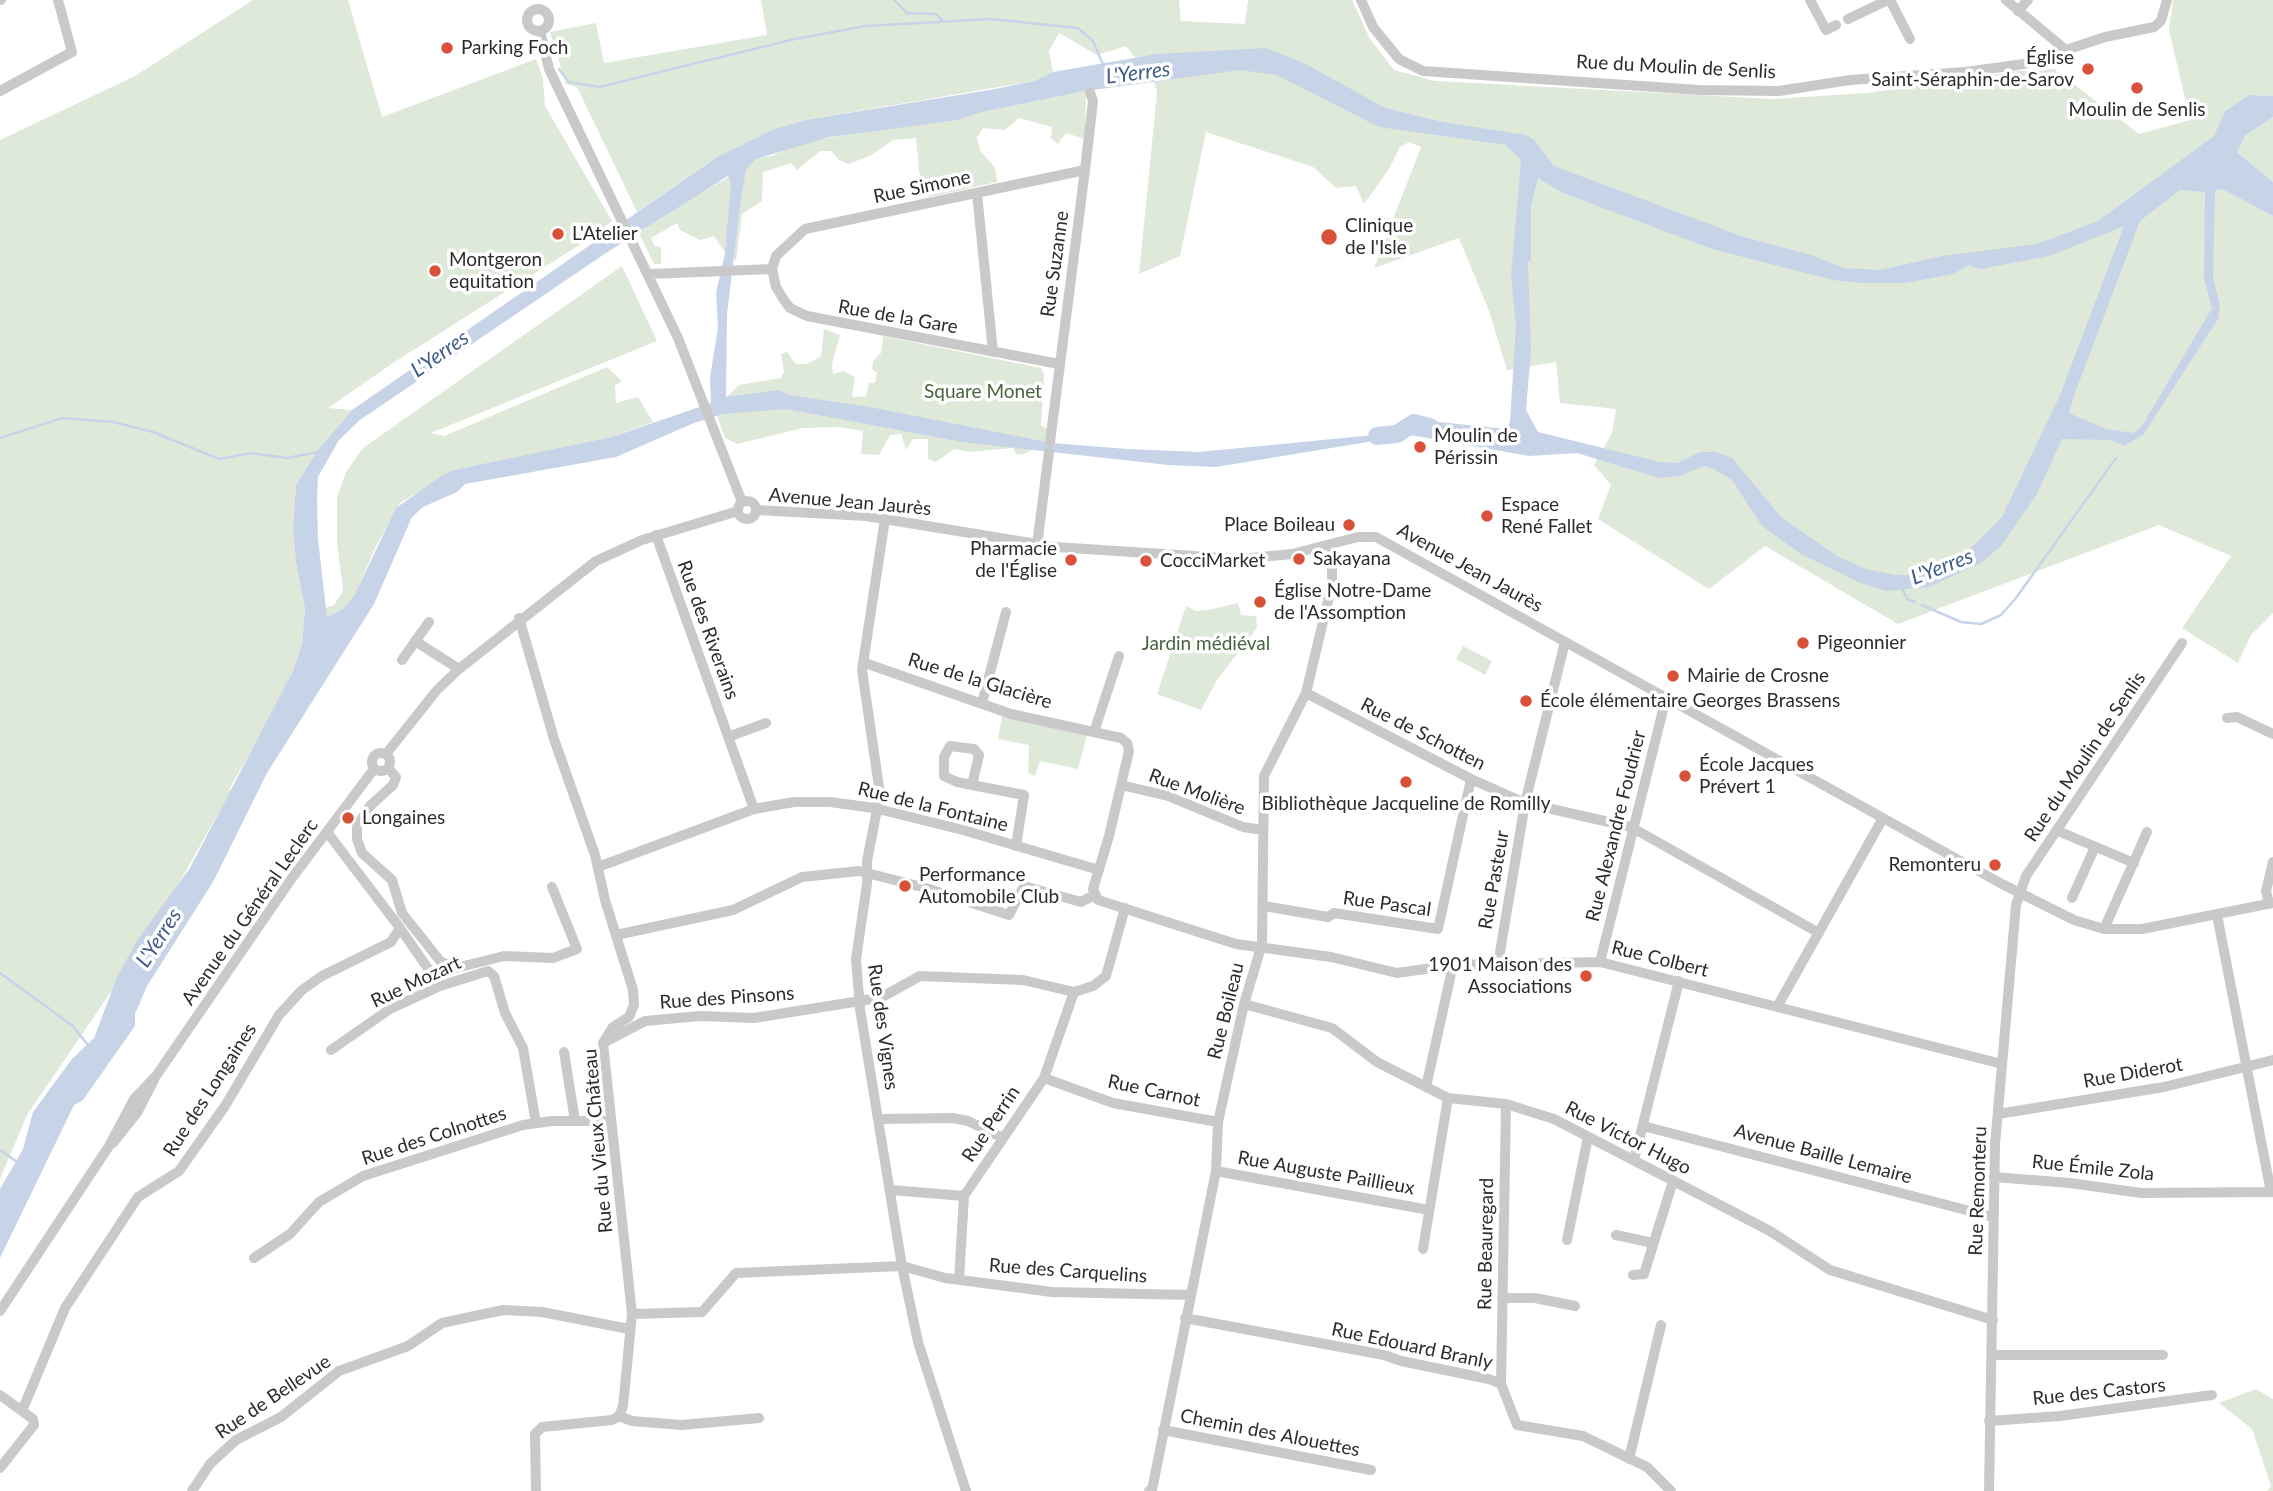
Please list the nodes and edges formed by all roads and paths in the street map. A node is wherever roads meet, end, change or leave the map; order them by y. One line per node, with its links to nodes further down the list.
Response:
1 (58, 0): 14 (street)
2 (1361, 0): 13 (street, Rue du Moulin de Senlis)
3 (1810, 0): 11 (street)
4 (1889, 0): 10 (street); 12 (street)
5 (2006, 0): 9 (street)
6 (2028, 0): 9 (street)
7 (2168, 0): 13 (street, Rue du Moulin de Senlis)
8 (536, 5): 19 (street)
9 (2018, 11): 13 (street)
10 (1848, 19)
11 (1836, 25)
12 (1910, 39)
13 (2067, 51)
14 (0, 91)
15 (1090, 92): 16 (street, Rue Suzanne)
16 (1085, 170): 17 (street, Rue Simone); 21 (street, Rue Suzanne)
17 (977, 193): 18 (street, Rue Simone); 20 (street)
18 (772, 270): 19 (street); 20 (street, Rue de la Gare)
19 (650, 274): 22 (street)
20 (993, 352): 21 (street, Rue de la Gare)
21 (1059, 364): 27 (street, Rue Suzanne)
22 (740, 507): 23 (street); 23 (street, Avenue Jean Jaurès); 25 (street, Avenue du Général Leclerc)
23 (757, 510): 24 (street, Avenue Jean Jaurès)
24 (885, 519): 27 (street, Avenue Jean Jaurès); 36 (street, Rue des Vignes)
25 (656, 535): 29 (street, Avenue du Général Leclerc); 45 (street, Rue des Riverains)
26 (1332, 544): 27 (street, Avenue Jean Jaurès); 32 (street, Avenue Jean Jaurès); 38 (street, Rue Boileau)
27 (1037, 545)
28 (1006, 612): 40 (street)
29 (519, 618): 37 (street, Avenue du Général Leclerc); 65 (street, Rue du Vieux Château)
30 (429, 622): 31 (street)
31 (415, 641): 35 (street); 37 (street)
32 (1565, 642): 39 (street, Avenue Jean Jaurès); 52 (street, Rue Pasteur)
33 (2182, 643): 58 (street, Rue du Moulin de Senlis)
34 (1119, 656): 43 (street)
35 (402, 660)
36 (864, 663): 40 (street, Rue de la Glacière); 54 (street, Rue des Vignes)
37 (459, 669): 46 (street, Avenue du Général Leclerc)
38 (1307, 692): 49 (street, Rue de Schotten); 57 (street, Rue Boileau)
39 (1666, 698): 55 (street, Avenue Jean Jaurès); 56 (street, Rue Alexandre Foudrier)
40 (982, 704): 43 (street, Rue de la Glacière)
41 (2227, 718): 44 (street)
42 (766, 723): 45 (street)
43 (1094, 733): 51 (street, Rue de la Glacière)
44 (2273, 734)
45 (728, 737): 53 (street, Rue des Riverains)
46 (386, 754): 47 (street); 48 (street, Avenue du Général Leclerc)
47 (388, 768): 48 (street); 68 (street)
48 (374, 769): 59 (street, Avenue du Général Leclerc)
49 (1471, 779): 52 (street, Rue de Schotten); 73 (street, Rue Pascal)
50 (972, 785): 50 (street); 61 (street)
51 (1121, 785): 57 (street, Rue Molière); 66 (street, Rue de la Glacière)
52 (1525, 803): 56 (street, Rue de Schotten); 82 (street, Rue Pasteur)
53 (754, 809): 54 (street, Rue de la Fontaine); 65 (street, Rue de la Fontaine)
54 (879, 810): 61 (street, Rue de la Fontaine); 67 (street, Rue des Vignes)
55 (1882, 818): 69 (street, Avenue Jean Jaurès); 78 (street)
56 (1631, 827): 78 (street, Rue de Schotten); 81 (street, Rue Alexandre Foudrier)
57 (1263, 830): 73 (street, Rue Boileau)
58 (2058, 831): 62 (street); 69 (street, Rue du Moulin de Senlis)
59 (327, 832): 76 (street); 129 (street, Avenue du Général Leclerc)
60 (2147, 832): 64 (street)
61 (1016, 846): 66 (street, Rue de la Fontaine)
62 (2095, 846): 64 (street); 71 (street)
63 (2273, 862): 72 (street)
64 (2134, 863): 77 (street)
65 (598, 867): 79 (street, Rue du Vieux Château)
66 (1099, 870): 70 (street, Rue de la Glacière)
67 (867, 873): 70 (street); 79 (street); 87 (street, Rue des Vignes)
68 (552, 887)
69 (2019, 893): 77 (street, Avenue Jean Jaurès); 94 (street, Rue Remonteru)
70 (1094, 895): 74 (street)
71 (2072, 898)
72 (2271, 903): 75 (street, Avenue Jean Jaurès)
73 (1264, 906): 80 (street, Rue Boileau)
74 (1125, 908): 80 (street); 86 (street)
75 (2217, 915): 77 (street, Avenue Jean Jaurès); 95 (street)
76 (400, 928): 85 (street); 140 (street, Rue des Longaines)
77 (2105, 929)
78 (1819, 933): 89 (street)
79 (616, 935): 90 (street, Rue du Vieux Château)
80 (1260, 950): 83 (street, Rue Colbert); 88 (street, Rue Boileau)
81 (1600, 962): 82 (street, Rue Colbert); 84 (street, Rue Colbert)
82 (1498, 964): 83 (street, Rue Colbert)
83 (1453, 965): 97 (street)
84 (1679, 981): 89 (street, Rue Colbert); 106 (street)
85 (440, 986): 91 (street, Rue Mozart); 105 (street, Rue Mozart)
86 (1074, 992): 87 (street, Rue des Pinsons); 96 (street, Rue Perrin)
87 (860, 1001): 90 (street, Rue des Pinsons); 101 (street, Rue des Vignes)
88 (1244, 1004): 97 (street, Rue Victor Hugo); 104 (street, Rue Boileau)
89 (1777, 1007): 94 (street, Rue Colbert)
90 (603, 1043): 103 (street, Rue du Vieux Château)
91 (331, 1050)
92 (564, 1052): 102 (street)
93 (2273, 1060): 95 (street, Rue Diderot)
94 (2002, 1065): 100 (street, Rue Remonteru)
95 (2247, 1067): 100 (street, Rue Diderot); 114 (street)
96 (1044, 1078): 104 (street, Rue Carnot); 108 (street, Rue Perrin)
97 (1426, 1087): 98 (street, Rue Victor Hugo)
98 (1448, 1098): 99 (street, Rue Victor Hugo); 116 (street)
99 (1506, 1104): 107 (street, Rue Victor Hugo); 127 (street, Rue Beauregard)
100 (1998, 1114): 111 (street, Rue Remonteru)
101 (879, 1119): 108 (street); 113 (street, Rue des Vignes)
102 (575, 1121): 103 (street, Rue des Colnottes); 105 (street, Rue des Colnottes)
103 (611, 1121): 130 (street, Rue du Vieux Château)
104 (1218, 1122): 110 (street, Rue Boileau)
105 (536, 1123): 122 (street, Rue des Colnottes)
106 (1643, 1126): 109 (street); 117 (street, Avenue Baille Lemaire)
107 (1588, 1137): 109 (street, Rue Victor Hugo); 119 (street)
108 (1003, 1138): 115 (street, Rue Perrin)
109 (1634, 1160): 112 (street, Rue Victor Hugo)
110 (1216, 1171): 116 (street, Rue Auguste Paillieux); 126 (street, Rue Boileau)
111 (1994, 1177): 114 (street, Rue Émile Zola); 117 (street, Rue Remonteru)
112 (1673, 1181): 120 (street); 132 (street, Rue Victor Hugo)
113 (891, 1190): 115 (street); 123 (street, Rue des Vignes)
114 (2272, 1192)
115 (964, 1196): 125 (street)
116 (1429, 1210): 121 (street)
117 (1993, 1217): 132 (street, Rue Remonteru)
118 (1616, 1235): 120 (street)
119 (1567, 1240)
120 (1653, 1243): 124 (street)
121 (1423, 1249)
122 (254, 1258)
123 (902, 1266): 125 (street, Rue des Carquelins); 130 (street, Rue des Carquelins); 150 (street, Rue des Vignes)
124 (1633, 1275)
125 (959, 1280): 126 (street, Rue des Carquelins)
126 (1191, 1295): 131 (street, Rue Boileau)
127 (1502, 1298): 128 (street); 137 (street, Rue Beauregard)
128 (1575, 1306)
129 (0, 1311)
130 (632, 1314): 134 (street, Rue du Vieux Château)
131 (1185, 1318): 137 (street, Rue Edouard Branly); 144 (street, Rue Boileau)
132 (1993, 1320): 135 (street, Rue Remonteru)
133 (1661, 1325): 145 (street)
134 (629, 1329): 141 (street, Rue du Vieux Château); 148 (street, Rue de Bellevue)
135 (1992, 1355): 136 (street); 143 (street, Rue Remonteru)
136 (2163, 1355)
137 (1500, 1384): 145 (street, Rue Edouard Branly)
138 (0, 1395): 140 (street)
139 (2212, 1395): 143 (street, Rue des Castors)
140 (22, 1411): 146 (street)
141 (619, 1416): 142 (street); 149 (street)
142 (759, 1418)
143 (1989, 1421): 154 (street, Rue Remonteru)
144 (1163, 1430): 147 (street, Chemin des Alouettes); 151 (street, Rue Boileau)
145 (1629, 1459): 153 (street, Rue Edouard Branly)
146 (0, 1468)
147 (1371, 1470)
148 (192, 1491)
149 (536, 1491)
150 (966, 1491)
151 (1150, 1491): 152 (street)
152 (1160, 1491)
153 (1671, 1491)
154 (1989, 1491)

